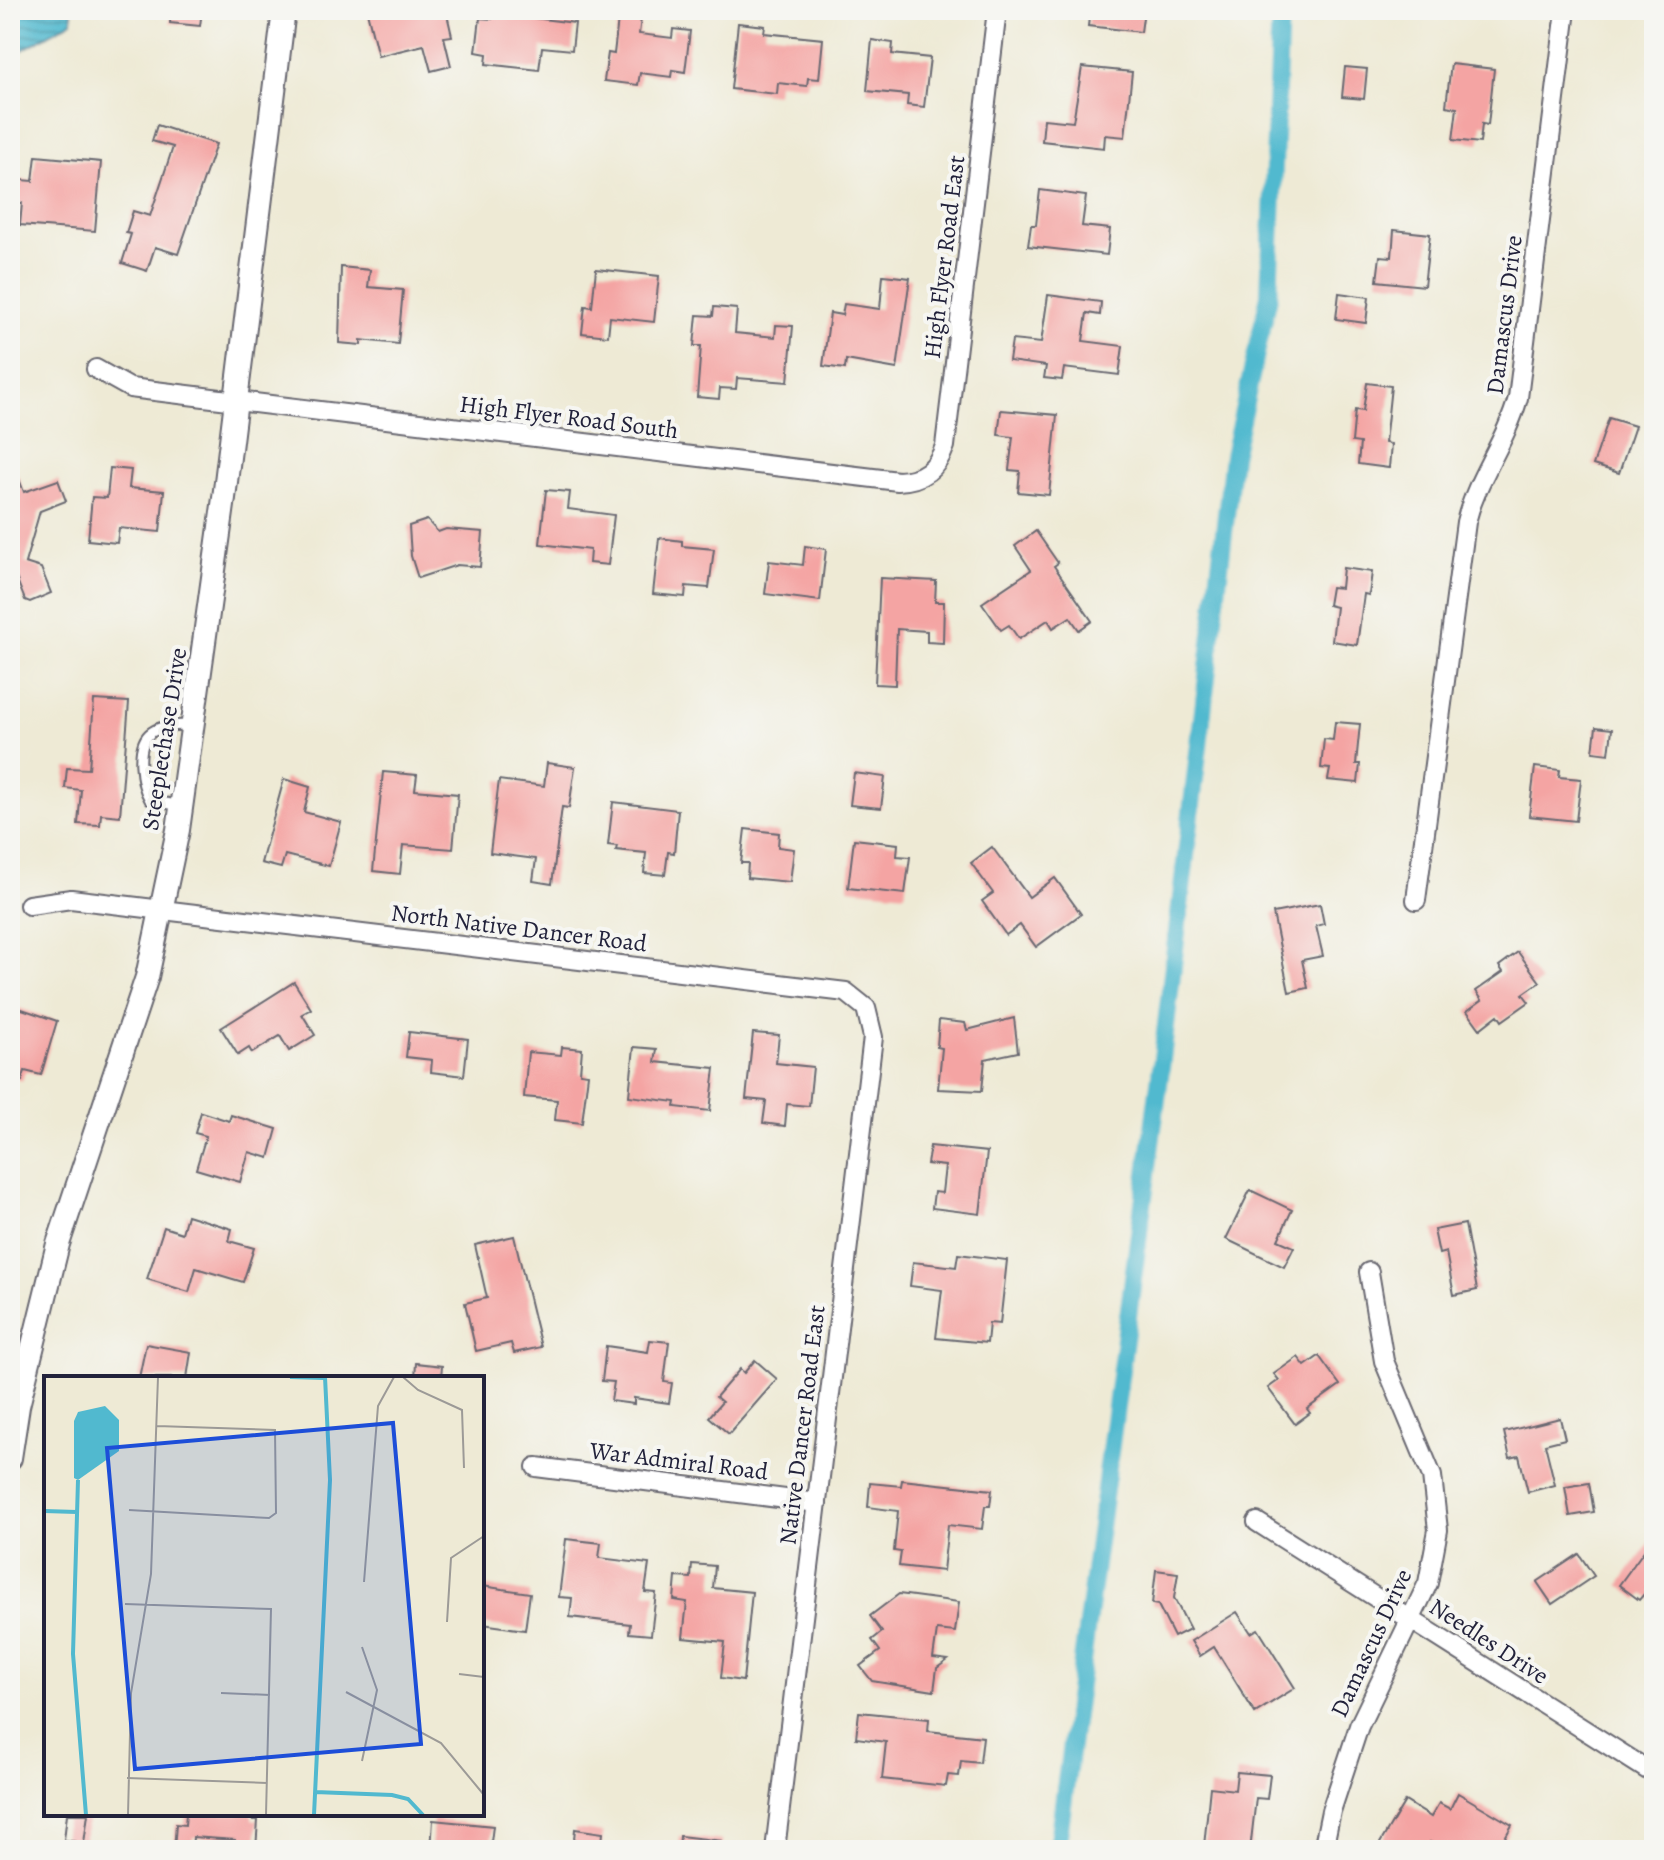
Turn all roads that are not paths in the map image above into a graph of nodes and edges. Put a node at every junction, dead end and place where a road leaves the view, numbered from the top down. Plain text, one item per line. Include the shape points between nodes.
1 (284, 10) edge
2 (997, 10) edge
3 (1566, 10) edge
4 (96, 369) dead end
5 (234, 402) junction
6 (898, 481) joint
7 (194, 725) junction
8 (181, 806) junction
9 (1416, 900) dead end
10 (29, 905) dead end
11 (161, 909) junction
12 (866, 1008) joint
13 (1369, 1272) dead end
14 (10, 1458) edge
15 (536, 1467) dead end
16 (817, 1503) junction
17 (1257, 1522) dead end
18 (1411, 1620) junction
19 (1654, 1774) edge
20 (775, 1850) edge
21 (1323, 1850) edge

1 - 5 street, Steeplechase Drive
2 - 6 street, High Flyer Road East via 945,446 934,469 911,481
3 - 9 street, Damascus Drive via 1518,398 1512,423 1475,491 1466,522
4 - 5 street, High Flyer Road South via 130,388
5 - 6 street, High Flyer Road South
5 - 7 street, Steeplechase Drive
7 - 8 street, Steeplechase Drive
7 - 8 lane via 166,726 145,738 144,790 150,800
8 - 11 street, Steeplechase Drive
10 - 11 street, North Native Dancer Road via 71,899
11 - 12 street, North Native Dancer Road via 846,992
11 - 14 street, Steeplechase Drive via 125,1053 58,1244
12 - 16 street, Native Dancer Road East via 873,1037
13 - 18 street, Damascus Drive via 1384,1361 1423,1450 1437,1503 1435,1557
15 - 16 street, War Admiral Road
16 - 20 street, Native Dancer Road East
17 - 18 street, Needles Drive
18 - 19 street, Needles Drive
18 - 21 street, Damascus Drive via 1359,1726

